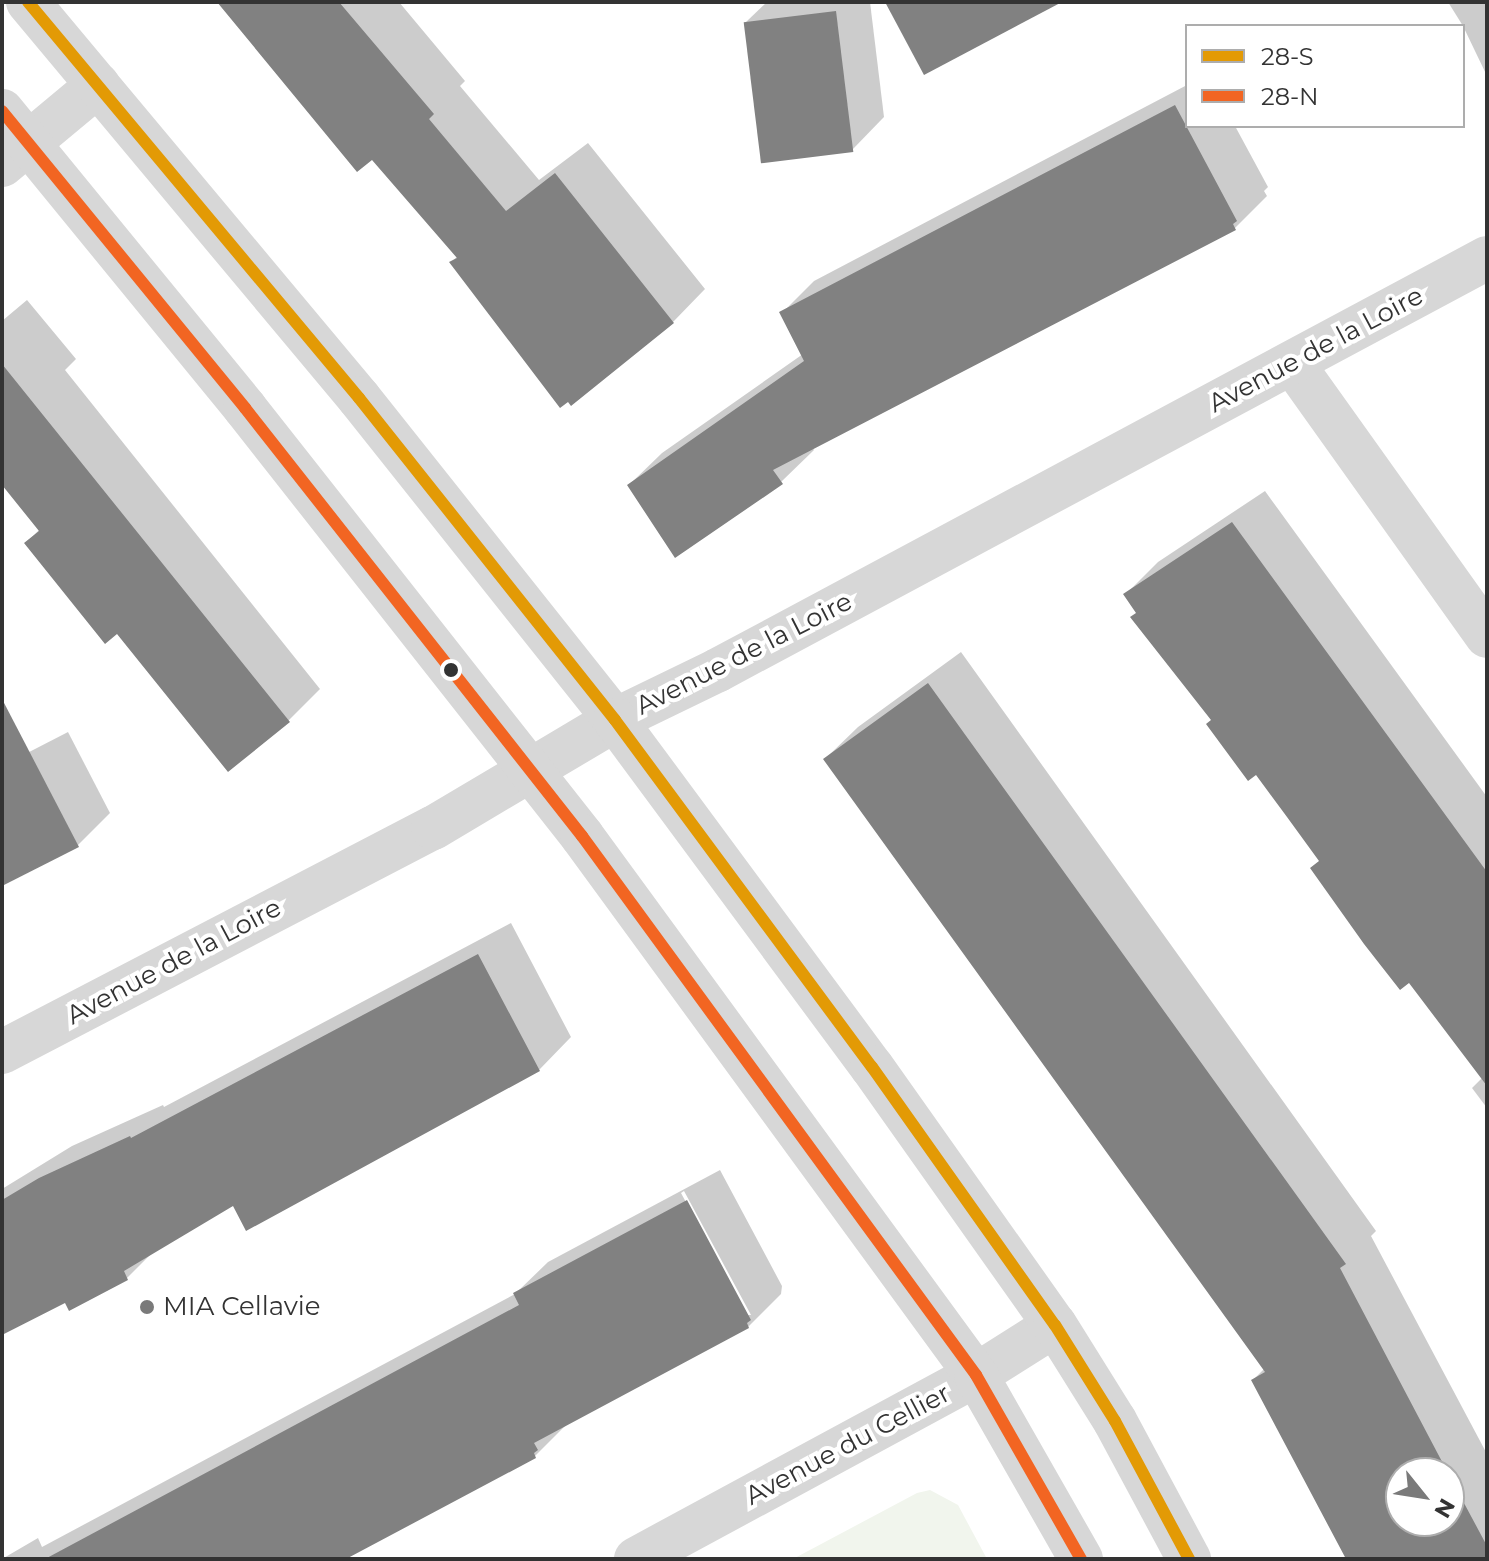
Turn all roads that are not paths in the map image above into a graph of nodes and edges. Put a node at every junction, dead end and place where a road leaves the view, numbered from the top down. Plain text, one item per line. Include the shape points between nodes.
1 (28, 2) edge
2 (98, 85) junction
3 (2, 111) edge
4 (16, 154) edge
5 (1487, 258) edge
6 (1293, 364) junction
7 (1487, 636) edge
8 (615, 720) junction
9 (532, 769) junction
10 (2, 1052) edge
11 (1055, 1325) junction
12 (976, 1375) junction
13 (636, 1559) edge
14 (1081, 1559) edge
15 (1189, 1559) edge

1 - 2 street
2 - 4 street
2 - 8 street via 359,398
3 - 4 street
4 - 9 street via 245,408 458,683
5 - 6 street, Avenue de la Loire
6 - 7 street
6 - 8 street, Avenue de la Loire
8 - 9 street, Avenue de la Loire
8 - 11 street
9 - 10 street, Avenue de la Loire via 433,828
9 - 12 street
11 - 12 street, Avenue du Cellier
11 - 15 street via 1115,1421
12 - 13 street, Avenue du Cellier
12 - 14 street

